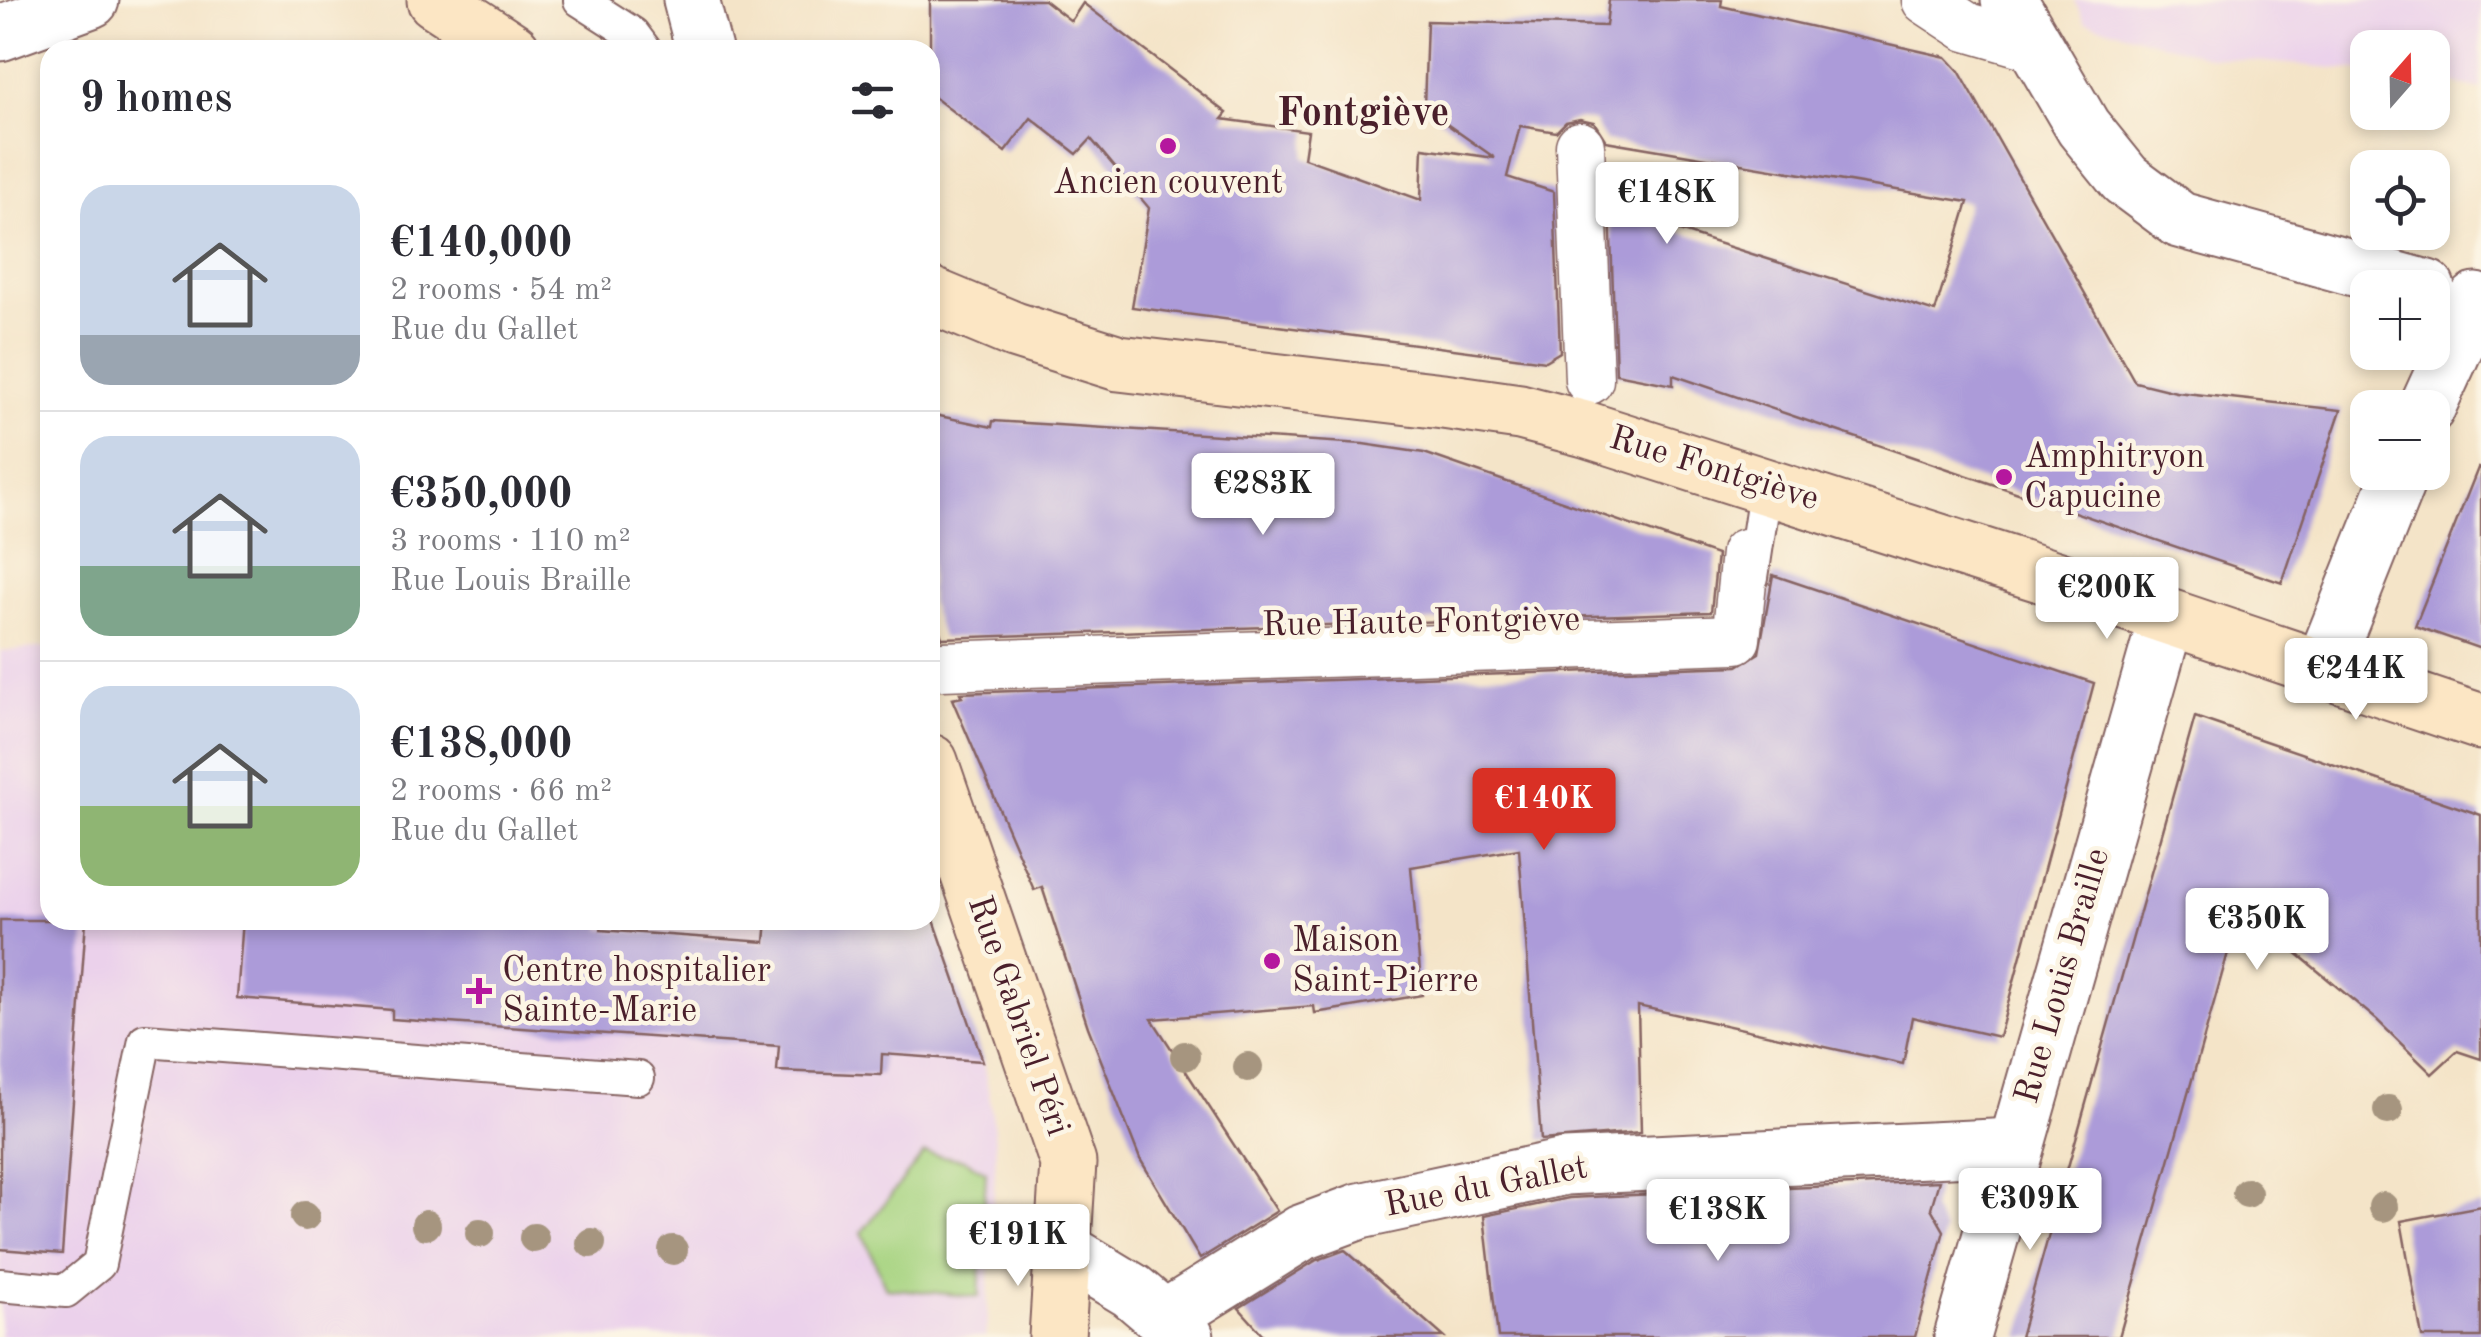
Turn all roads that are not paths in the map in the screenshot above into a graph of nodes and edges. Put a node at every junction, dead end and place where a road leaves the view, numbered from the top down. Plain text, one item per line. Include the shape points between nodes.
1 (91, 0) edge
2 (435, 0) edge
3 (580, 0) edge
4 (691, 0) edge
5 (1926, 0) edge
6 (2009, 0) edge
7 (0, 33) edge
8 (497, 40) edge
9 (638, 40) edge
10 (701, 40) edge
11 (2036, 47) junction
12 (1580, 146) dead end
13 (2454, 295) edge
14 (940, 299) edge
15 (1588, 380) dead end
16 (2432, 390) edge
17 (1766, 484) junction
18 (2394, 490) edge
19 (1745, 553) dead end
20 (2167, 616) junction
21 (2323, 667) junction
22 (940, 671) edge
23 (940, 671) edge
24 (2481, 722) edge
25 (940, 791) edge
26 (638, 1078) dead end
27 (2000, 1139) junction
28 (1064, 1250) junction
29 (0, 1286) edge
30 (1181, 1311) edge
31 (1057, 1337) edge
32 (1962, 1337) edge

1 - 7 street
2 - 8 main road
3 - 9 lane
4 - 10 street
5 - 11 street via 1967,27
6 - 11 street
11 - 13 street via 2082,126 2125,179 2180,220
12 - 15 street
13 - 16 street
14 - 17 main road, Rue Fontgiève via 1119,363 1520,412
17 - 20 main road, Rue Fontgiève
17 - 22 lane, Rue Haute Fontgiève via 1740,656
18 - 21 street
19 - 23 street via 1736,640
20 - 21 main road, Rue Fontgiève
20 - 27 street, Rue Louis Braille
21 - 24 main road, Rue Fontgiève
25 - 28 main road, Rue Gabriel Péri via 1068,1163
26 - 29 lane via 145,1040 98,1264 66,1291
27 - 30 street, Rue du Gallet via 1564,1167 1301,1233
27 - 32 street, Rue Louis Braille
28 - 30 street
28 - 31 main road, Rue Gabriel Péri

